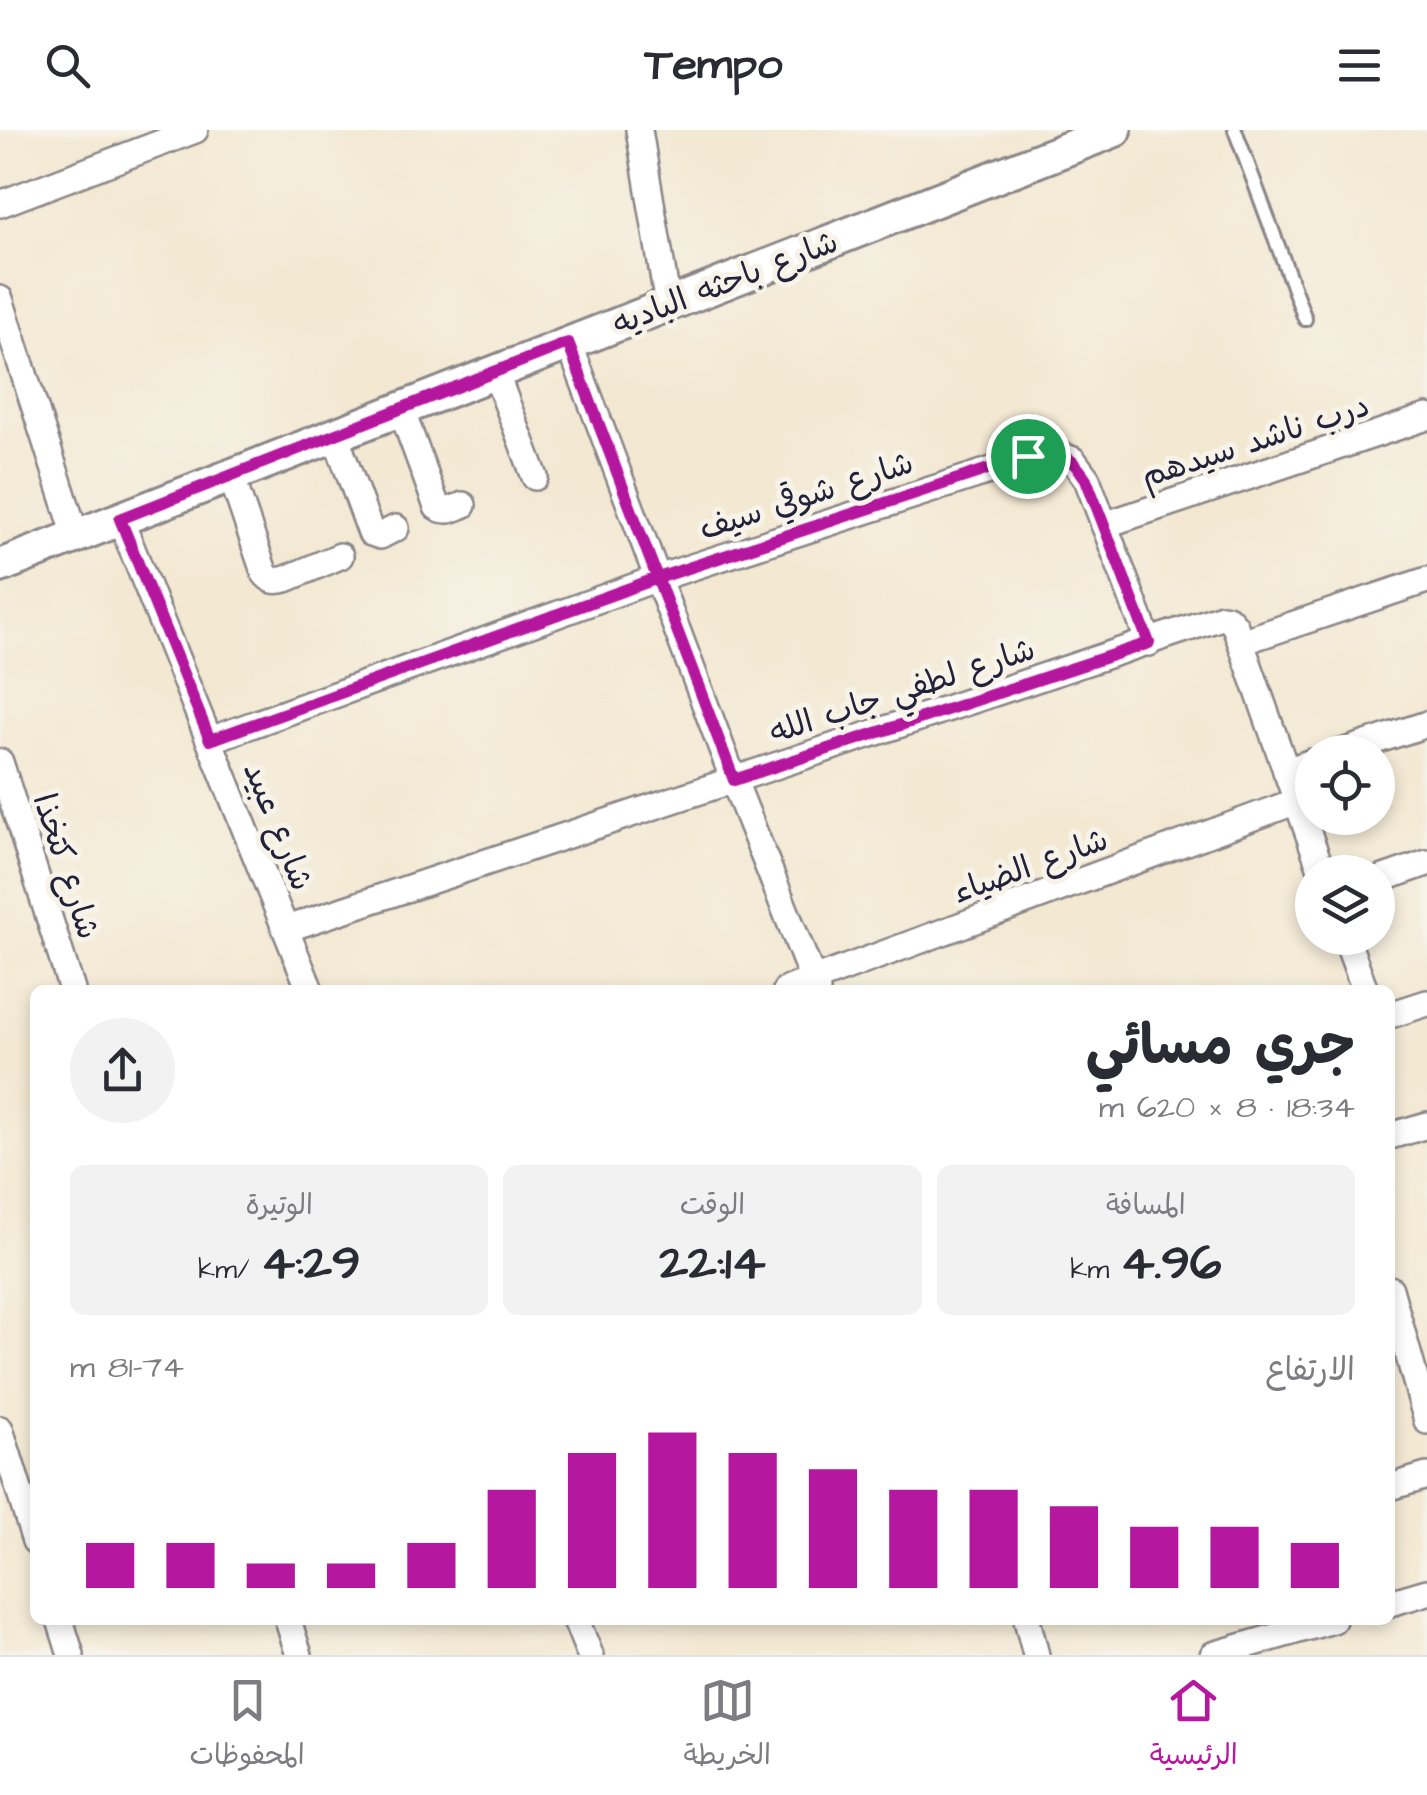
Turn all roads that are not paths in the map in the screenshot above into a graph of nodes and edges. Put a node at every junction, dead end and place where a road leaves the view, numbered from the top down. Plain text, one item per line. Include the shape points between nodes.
1 (195, 130) edge
2 (638, 130) edge
3 (1115, 130) edge
4 (1234, 130) edge
5 (0, 204) edge
6 (0, 299) edge
7 (668, 305) junction
8 (1305, 319) dead end
9 (568, 343) junction
10 (495, 372) junction
11 (400, 409) junction
12 (1427, 417) edge
13 (335, 435) junction
14 (231, 476) junction
15 (534, 477) dead end
16 (464, 504) dead end
17 (120, 519) junction
18 (1104, 525) junction
19 (396, 528) dead end
20 (76, 536) junction
21 (340, 556) dead end
22 (0, 566) edge
23 (658, 578) junction
24 (1427, 580) edge
25 (1241, 642) junction
26 (1149, 643) junction
27 (1427, 724) edge
28 (1394, 735) edge
29 (210, 740) junction
30 (0, 762) edge
31 (1295, 768) edge
32 (1286, 771) junction
33 (734, 780) junction
34 (1295, 796) edge
35 (1295, 802) edge
36 (1427, 863) edge
37 (1395, 874) edge
38 (286, 929) junction
39 (1352, 955) edge
40 (70, 985) edge
41 (308, 985) edge
42 (815, 985) edge
43 (1363, 985) edge
44 (1427, 1003) edge
45 (1395, 1013) edge
46 (1427, 1125) edge
47 (1395, 1135) edge
48 (1395, 1303) edge
49 (1416, 1338) edge
50 (1427, 1421) edge
51 (0, 1429) edge
52 (1427, 1476) edge
53 (1395, 1486) edge
54 (19, 1504) edge
55 (30, 1529) edge
56 (1427, 1592) edge
57 (1395, 1602) edge
58 (61, 1625) edge
59 (290, 1625) edge
60 (578, 1625) edge
61 (1028, 1625) edge
62 (1316, 1625) edge
63 (70, 1655) edge
64 (299, 1655) edge
65 (590, 1655) edge
66 (1036, 1655) edge
67 (1213, 1655) edge

1 - 5 street
2 - 7 street
3 - 7 street, شارع باحثه الباديه
4 - 8 lane
6 - 20 street
7 - 9 street, شارع باحثه الباديه
9 - 10 street, شارع باحثه الباديه
9 - 23 street
10 - 11 street, شارع باحثه الباديه
10 - 15 street
11 - 13 street, شارع باحثه الباديه
11 - 16 street via 437,507 450,511
12 - 18 street, درب ناشد سيدهم
13 - 14 street, شارع باحثه الباديه
13 - 19 street via 371,533
14 - 17 street, شارع باحثه الباديه
14 - 21 street via 269,579 286,579
17 - 20 street, شارع باحثه الباديه
17 - 29 street, شارع عبيد
18 - 23 street, شارع شوقي سيف via 1074,460 1051,451
18 - 26 street, شارع شوقي سيف
20 - 22 street, شارع باحثه الباديه
23 - 29 street, شارع شوقي سيف
23 - 33 street
24 - 25 street
25 - 26 street, شارع لطفي جاب الله via 1232,621 1222,618
25 - 32 street
26 - 33 street, شارع لطفي جاب الله
27 - 28 street
29 - 38 street, شارع عبيد
30 - 40 street, شارع كتخذا
31 - 32 street
32 - 34 street
33 - 38 street, شارع لطفي جاب الله
33 - 42 street
35 - 42 street, شارع الضياء
36 - 37 street
38 - 41 street, شارع عبيد
39 - 43 street
44 - 45 street
46 - 47 street
48 - 49 street
49 - 50 street
51 - 54 street
52 - 53 street
54 - 55 street
56 - 57 street
58 - 63 street
59 - 64 street
60 - 65 street
61 - 66 street
62 - 67 street

